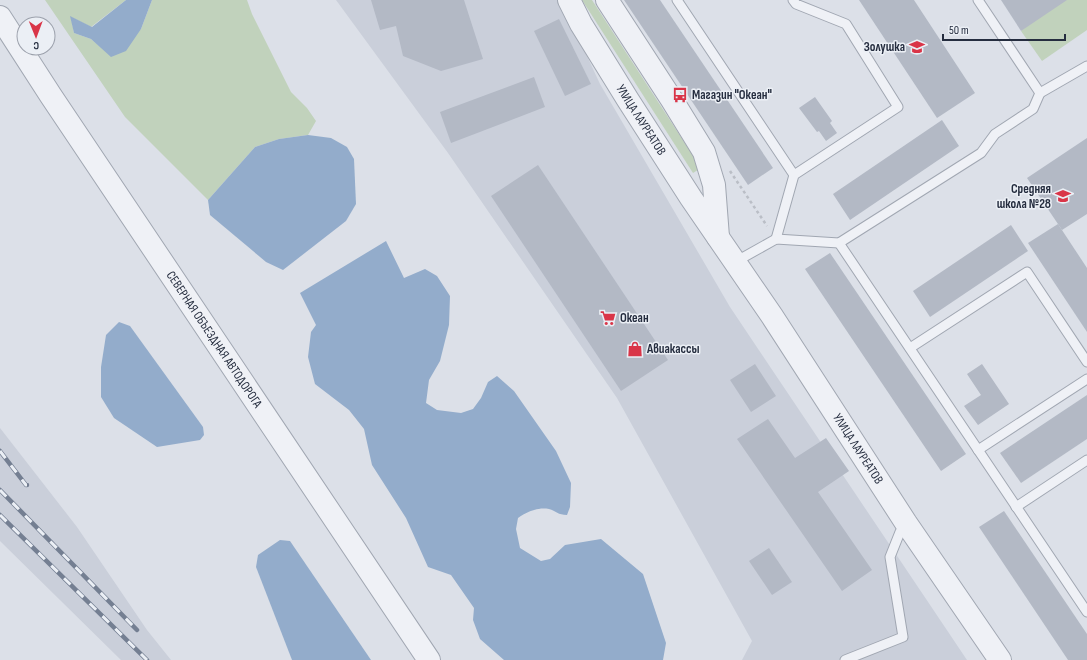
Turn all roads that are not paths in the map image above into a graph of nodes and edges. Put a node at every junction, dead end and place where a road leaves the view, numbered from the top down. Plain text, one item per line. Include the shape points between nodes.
1 (569, 0) edge
2 (607, 0) edge
3 (677, 0) edge
4 (793, 0) edge
5 (978, 0) edge
6 (0, 17) edge
7 (1087, 66) edge
8 (1040, 93) junction
9 (794, 175) junction
10 (718, 237) junction
11 (776, 239) junction
12 (839, 243) junction
13 (735, 262) junction
14 (910, 348) junction
15 (1087, 362) edge
16 (1087, 379) edge
17 (978, 450) junction
18 (1087, 460) edge
19 (1016, 507) junction
20 (906, 523) junction
21 (1085, 606) edge
22 (429, 660) edge
23 (845, 660) edge
24 (1000, 660) edge

1 - 10 street, УЛИЦА ЛАУРЕАТОВ via 628,100
2 - 10 street, УЛИЦА ЛАУРЕАТОВ via 704,152 714,185
3 - 9 lane
4 - 9 lane via 796,4 846,24 898,107
5 - 8 lane
6 - 22 street, СЕВЕРНАЯ ОБЪЕЗДНАЯ АВТОДОРОГА
7 - 8 lane
8 - 12 lane via 1033,109 995,134 981,153
9 - 11 lane
10 - 13 street, УЛИЦА ЛАУРЕАТОВ
11 - 12 lane
11 - 13 lane
12 - 14 lane
13 - 20 street, УЛИЦА ЛАУРЕАТОВ
14 - 15 lane via 1027,272
14 - 17 lane
16 - 17 lane
17 - 19 lane
18 - 19 lane
19 - 21 lane
20 - 23 lane via 890,557 903,637
20 - 24 street, УЛИЦА ЛАУРЕАТОВ

